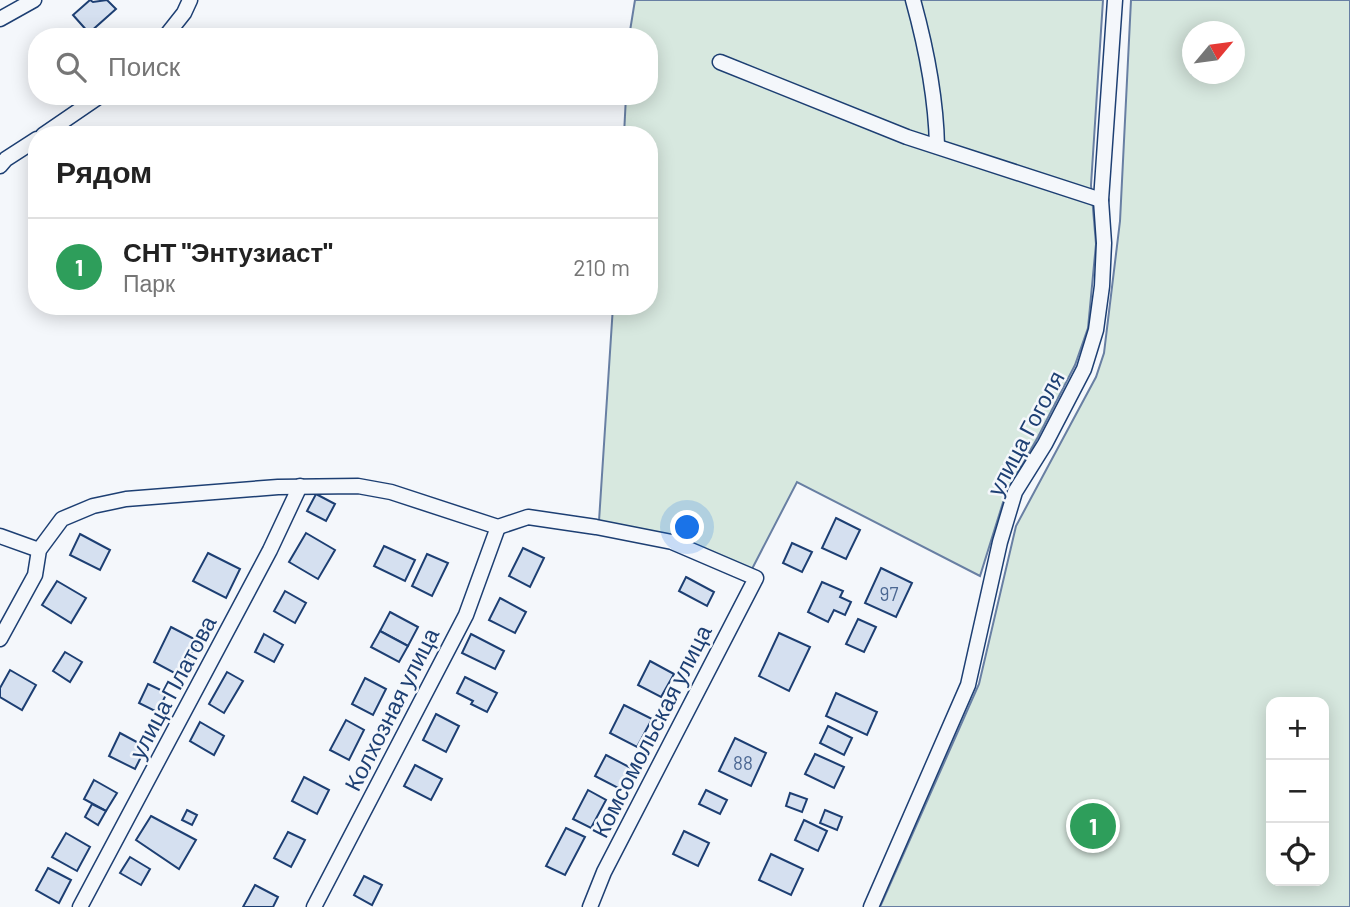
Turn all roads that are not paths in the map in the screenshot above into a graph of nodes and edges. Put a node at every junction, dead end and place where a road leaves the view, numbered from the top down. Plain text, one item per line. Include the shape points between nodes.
1 (34, 0) edge
2 (190, 0) edge
3 (913, 0) edge
4 (1115, 0) edge
5 (0, 19) edge
6 (171, 28) edge
7 (720, 62) dead end
8 (87, 105) edge
9 (56, 126) edge
10 (28, 145) edge
11 (937, 146) junction
12 (0, 166) edge
13 (1101, 200) junction
14 (300, 486) junction
15 (498, 527) junction
16 (0, 536) edge
17 (39, 550) junction
18 (0, 639) edge
19 (80, 907) edge
20 (314, 907) edge
21 (590, 907) edge
22 (871, 907) edge

1 - 5 street
2 - 6 street
3 - 11 street via 923,37
4 - 13 street, улица Гоголя
7 - 11 street
8 - 9 street
10 - 12 street
11 - 13 street
13 - 22 street, улица Гоголя via 1102,286 1084,369 1015,492 968,685
14 - 15 street via 358,486 391,492
14 - 17 street via 126,499 93,506 62,519
14 - 19 street, улица Платова
15 - 20 street, Колхозная улица via 466,615
15 - 21 street, Комсомольская улица via 528,517 672,542 756,578
16 - 17 street
17 - 18 street via 35,575

